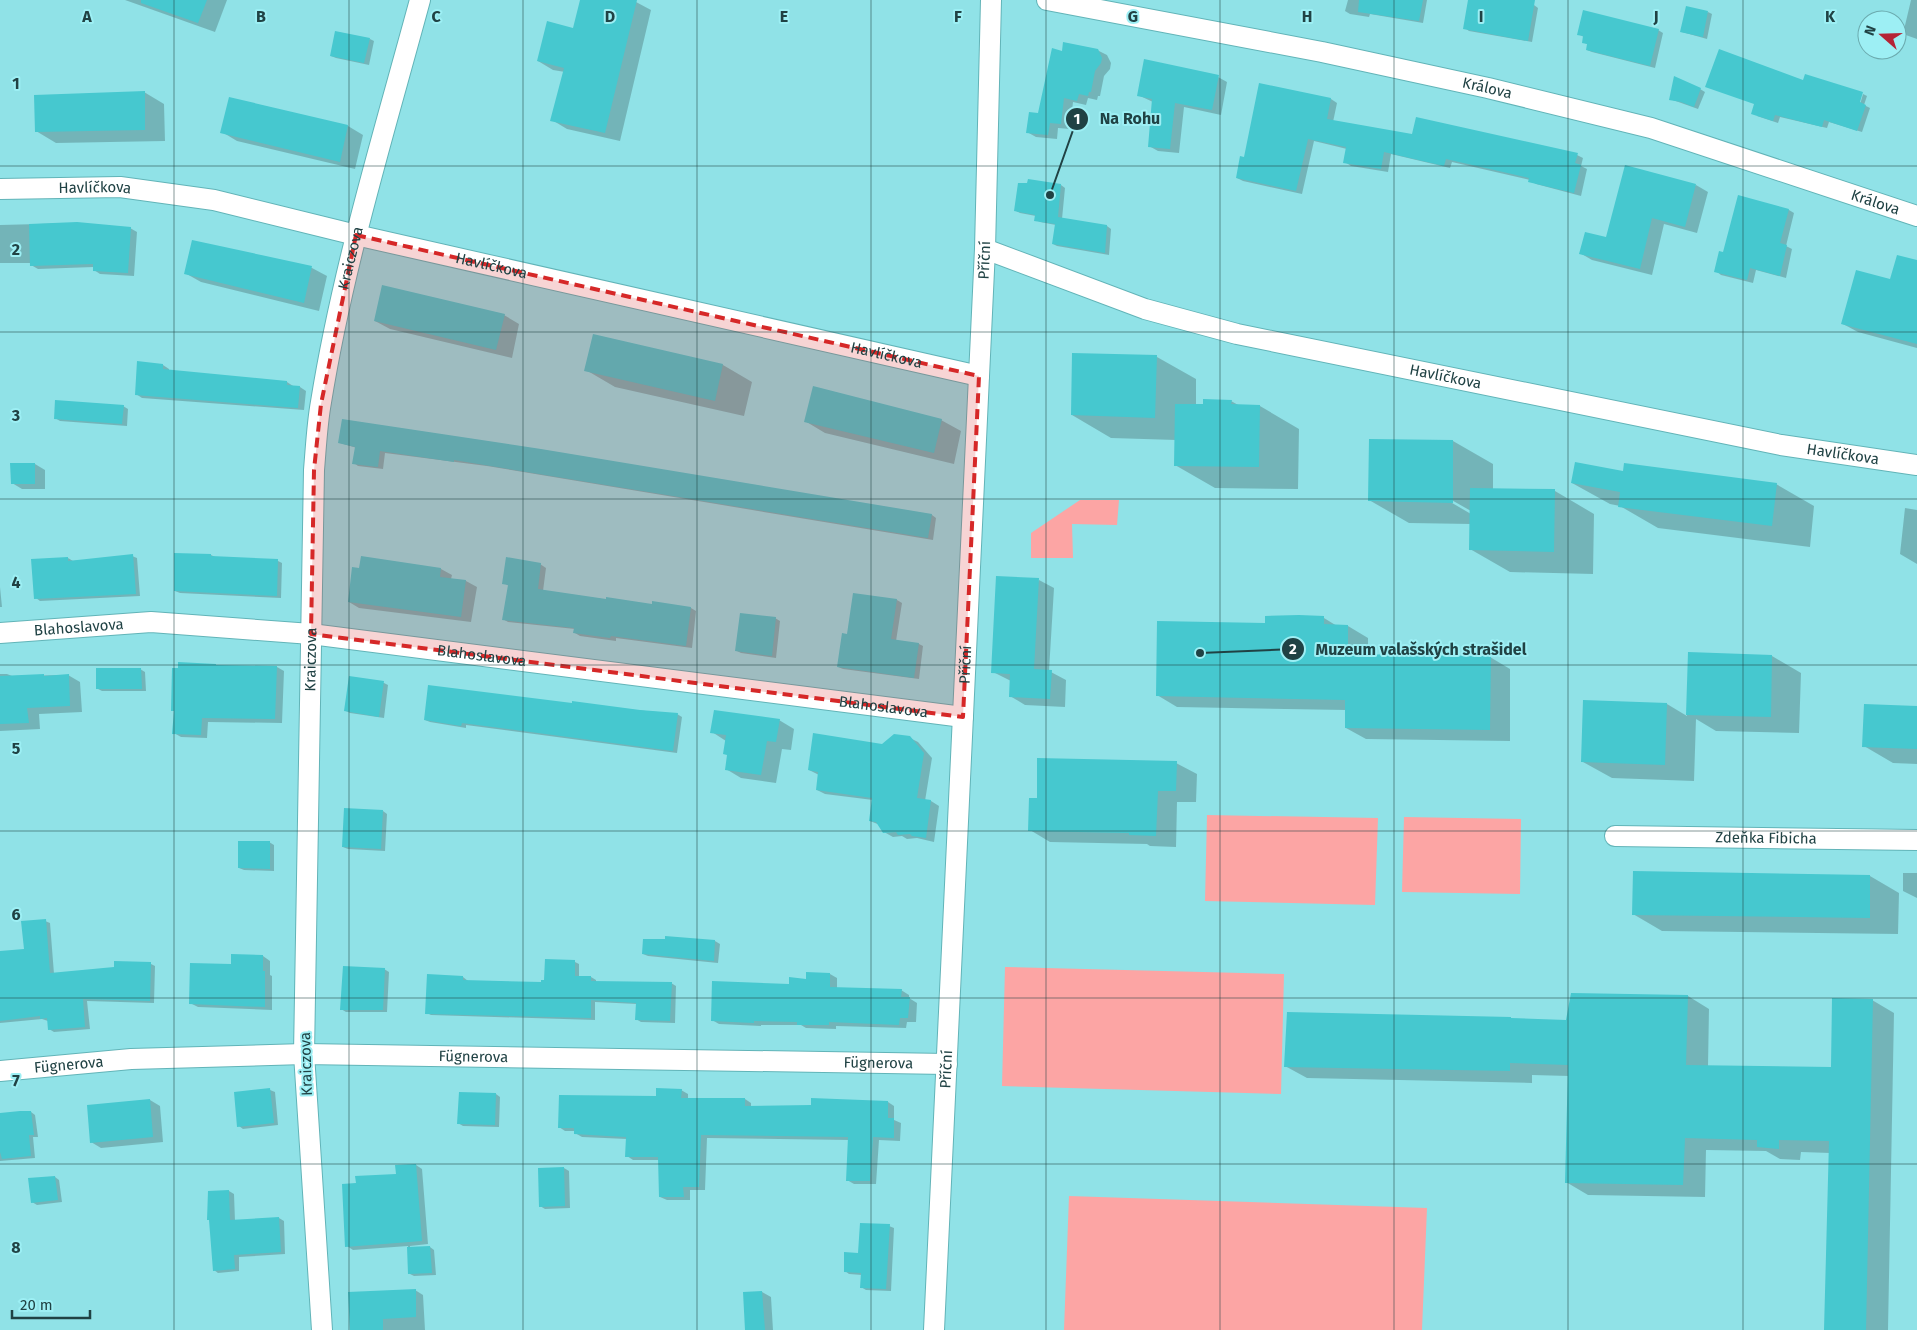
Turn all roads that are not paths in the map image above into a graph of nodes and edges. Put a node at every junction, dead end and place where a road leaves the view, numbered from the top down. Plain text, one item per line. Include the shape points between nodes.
1 (420, 0) edge
2 (991, 0) edge
3 (1048, 0) edge
4 (0, 189) edge
5 (1917, 216) edge
6 (356, 235) junction
7 (985, 249) junction
8 (979, 376) junction
9 (1917, 465) edge
10 (0, 634) edge
11 (311, 634) junction
12 (962, 717) junction
13 (1615, 836) dead end
14 (1917, 840) edge
15 (304, 1054) junction
16 (947, 1064) junction
17 (0, 1071) edge
18 (322, 1330) edge
19 (934, 1330) edge

1 - 6 street, Kraiczova
2 - 7 street, Příční
3 - 5 street, Králova via 1322,52 1651,128
4 - 6 street, Havlíčkova via 120,187 214,200
6 - 8 street, Havlíčkova
6 - 11 street, Kraiczova via 321,404 314,470
7 - 8 street, Příční
7 - 9 street, Havlíčkova via 1144,308 1230,332 1781,445
8 - 12 street, Příční
10 - 11 street, Blahoslavova via 151,622
11 - 12 street, Blahoslavova
11 - 15 street, Kraiczova
12 - 16 street, Příční
13 - 14 street, Zdeňka Fibicha
15 - 16 street, Fügnerova
15 - 17 street, Fügnerova via 131,1059
15 - 18 street, Kraiczova
16 - 19 street, Příční

